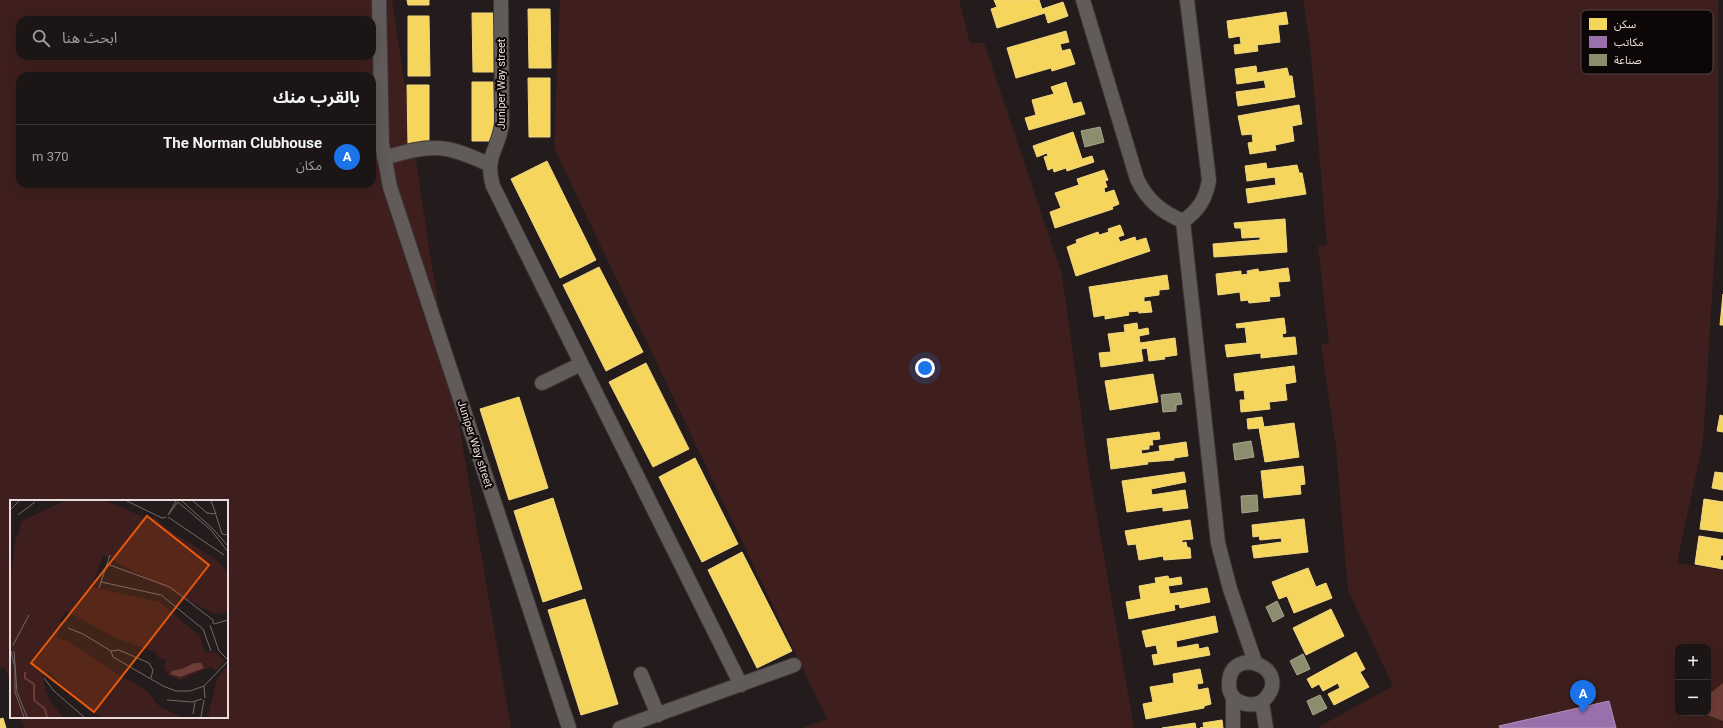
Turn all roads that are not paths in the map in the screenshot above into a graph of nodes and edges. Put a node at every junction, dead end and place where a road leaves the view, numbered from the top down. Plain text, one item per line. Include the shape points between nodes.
1 (379, 0) edge
2 (501, 0) edge
3 (1083, 0) edge
4 (1187, 0) edge
5 (384, 158) junction
6 (490, 165) junction
7 (1183, 221) junction
8 (581, 364) junction
9 (542, 383) dead end
10 (1255, 662) junction
11 (794, 665) dead end
12 (641, 674) dead end
13 (741, 684) junction
14 (1233, 697) junction
15 (1262, 702) junction
16 (658, 714) junction
17 (569, 728) edge
18 (620, 728) edge
19 (1233, 728) edge
20 (1266, 728) edge

1 - 5 street, Juniper Way street
2 - 6 street, Juniper Way street via 502,123
3 - 7 street via 1137,179 1142,190 1160,209
4 - 7 street via 1209,180 1208,190 1198,208
5 - 6 street via 411,150 434,147 458,151
5 - 17 street, Juniper Way street via 395,201
6 - 8 street, Juniper Way street via 490,176 497,196
7 - 10 street via 1218,543 1230,589
8 - 9 street
8 - 13 street, Juniper Way street
10 - 14 street via 1241,663 1231,673 1228,687
10 - 15 street via 1267,670 1272,683 1267,697
11 - 13 street
12 - 16 street
13 - 16 street
14 - 15 street via 1248,705
14 - 19 street
15 - 20 street
16 - 18 street

